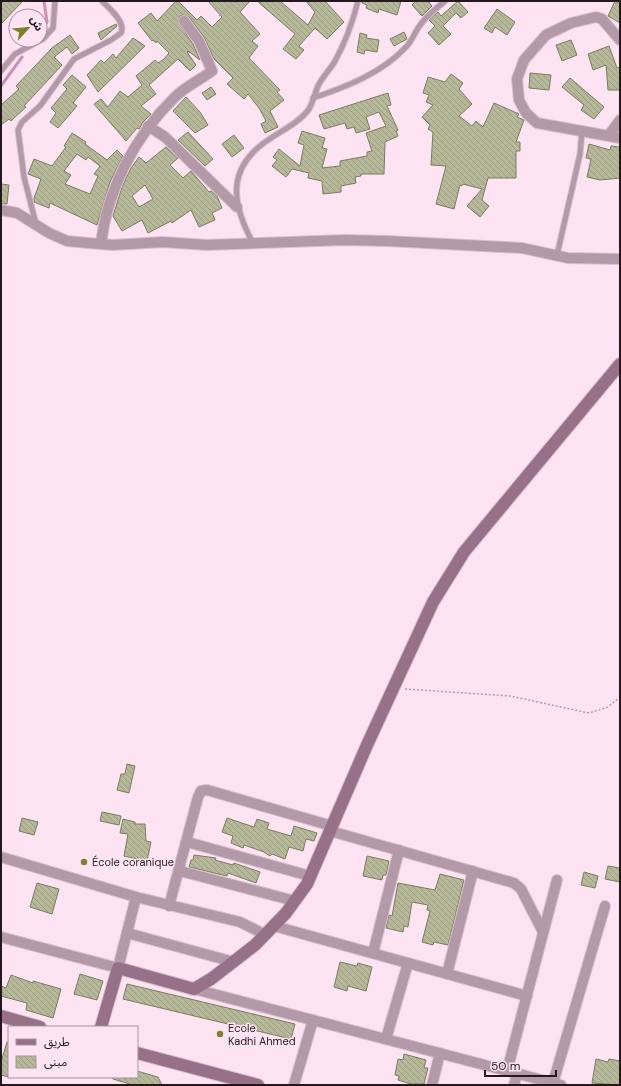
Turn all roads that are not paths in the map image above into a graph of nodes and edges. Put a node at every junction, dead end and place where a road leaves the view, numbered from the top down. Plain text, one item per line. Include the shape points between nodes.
1 (55, 1) edge
2 (102, 1) edge
3 (352, 1) edge
4 (445, 1) edge
5 (357, 3) edge
6 (184, 21) dead end
7 (620, 40) edge
8 (1, 71) edge
9 (313, 98) junction
10 (620, 120) edge
11 (148, 126) junction
12 (582, 130) junction
13 (608, 136) junction
14 (620, 138) edge
15 (237, 207) junction
16 (1, 210) edge
17 (36, 224) junction
18 (253, 242) junction
19 (101, 244) junction
20 (557, 255) junction
21 (620, 259) edge
22 (620, 364) edge
23 (331, 828) junction
24 (187, 842) junction
25 (399, 850) junction
26 (1, 857) edge
27 (473, 870) junction
28 (180, 871) junction
29 (310, 876) junction
30 (557, 880) dead end
31 (136, 897) junction
32 (295, 901) junction
33 (169, 906) junction
34 (605, 906) dead end
35 (274, 926) junction
36 (543, 932) junction
37 (127, 933) junction
38 (266, 935) junction
39 (1, 937) edge
40 (373, 953) junction
41 (234, 962) junction
42 (408, 963) junction
43 (118, 968) junction
44 (447, 974) junction
45 (194, 989) junction
46 (527, 996) junction
47 (1, 1016) edge
48 (313, 1020) junction
49 (36, 1026) edge
50 (101, 1026) edge
51 (386, 1039) junction
52 (138, 1053) edge
53 (440, 1053) junction
54 (512, 1072) junction
55 (557, 1084) edge
56 (258, 1085) edge
57 (294, 1085) edge
58 (432, 1085) edge
59 (514, 1085) edge

1 - 8 lane via 53,28 43,39 15,54
2 - 17 lane via 121,25 121,32 112,40 74,59 40,106 22,122 18,130 24,177
3 - 5 lane
4 - 9 lane via 420,24 413,40 405,49 381,67 346,87
5 - 9 lane via 335,61 318,85
6 - 11 street via 199,41 212,72 175,96
7 - 12 street via 596,17 546,34 524,60 517,79 519,100 526,113 536,123
9 - 15 lane via 309,109 296,121 261,144 246,159 238,178 235,198
10 - 13 street
11 - 15 street via 165,137
11 - 19 street via 133,150 108,207
12 - 13 street
12 - 20 lane via 580,154
13 - 14 street
15 - 18 lane
16 - 17 street via 17,213
17 - 19 street via 67,241
18 - 19 street via 207,245 163,242
18 - 20 street via 386,241 522,248
20 - 21 street via 568,258
22 - 23 main road via 464,552 433,602
23 - 24 street via 207,790 201,791 198,797
23 - 25 street
23 - 29 main road
24 - 28 street
24 - 29 street
25 - 27 street
25 - 40 street
26 - 31 street
27 - 36 street via 514,882 521,889
27 - 44 street
28 - 32 street
28 - 33 street
29 - 32 main road
30 - 36 street
31 - 33 street
31 - 37 street
32 - 35 main road
33 - 38 street via 240,922
34 - 55 street
35 - 38 main road
35 - 40 street
36 - 46 street
37 - 41 street
37 - 43 street
38 - 41 main road
39 - 43 street
40 - 42 street
41 - 45 main road
42 - 44 street
42 - 51 street
43 - 45 main road
43 - 50 main road
44 - 46 street
45 - 48 street
46 - 54 street
47 - 49 main road
48 - 51 street
48 - 57 street
51 - 53 street
52 - 56 main road
53 - 54 street
53 - 58 street
54 - 55 street
54 - 59 street

